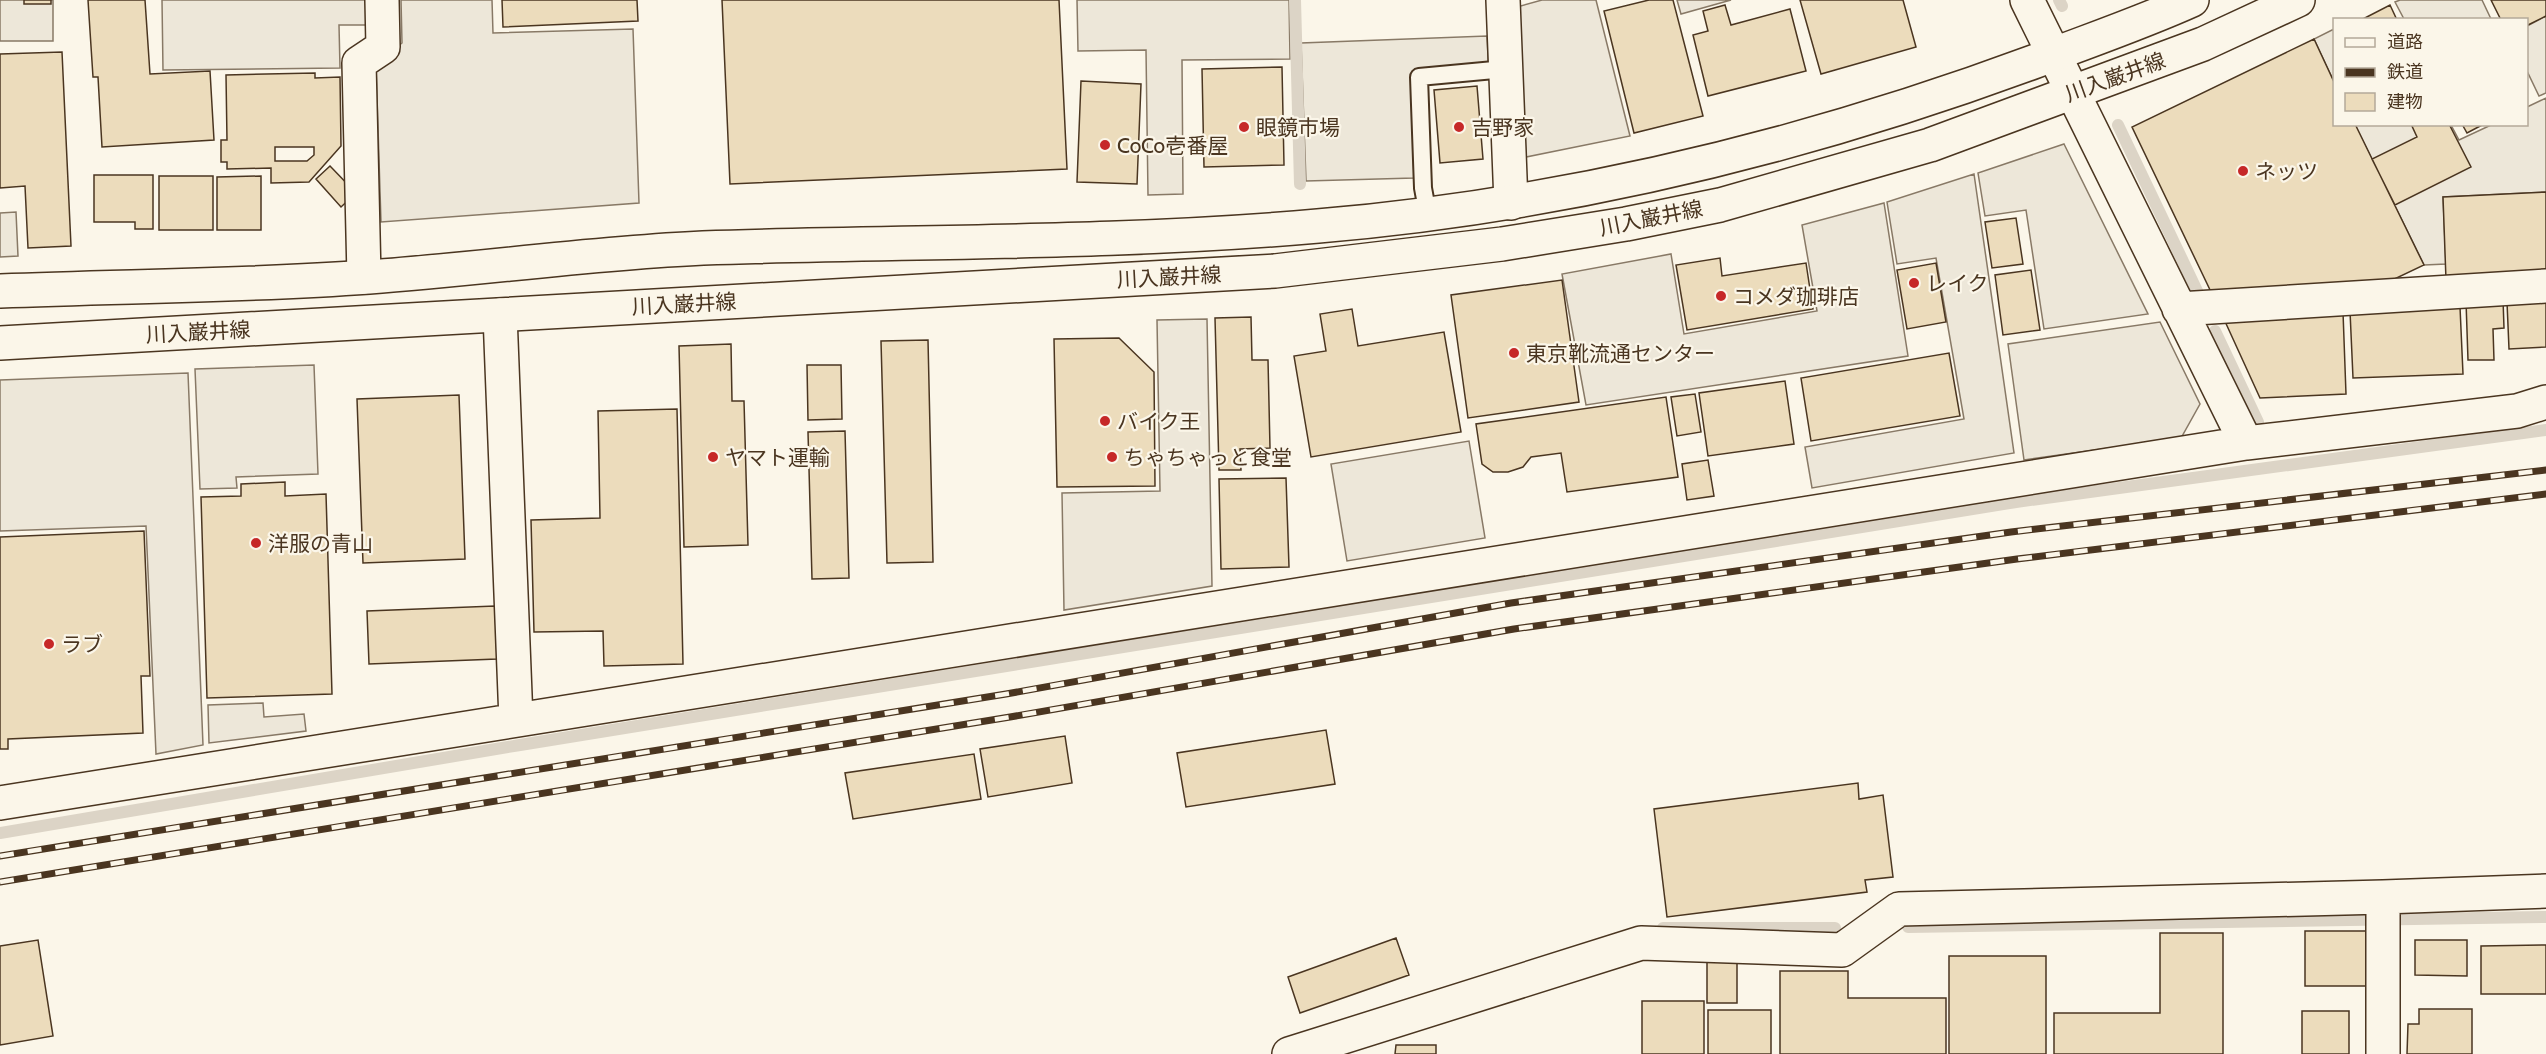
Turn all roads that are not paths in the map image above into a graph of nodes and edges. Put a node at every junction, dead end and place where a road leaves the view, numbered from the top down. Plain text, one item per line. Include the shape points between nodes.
1 (382, 0) edge
2 (1503, 0) edge
3 (2027, 0) edge
4 (2298, 0) edge
5 (2185, 1) edge
6 (2054, 54) junction
7 (1505, 69) junction
8 (2074, 93) junction
9 (1510, 203) junction
10 (1428, 215) junction
11 (364, 277) junction
12 (2546, 286) edge
13 (0, 291) edge
14 (2179, 309) junction
15 (500, 315) junction
16 (0, 344) edge
17 (2546, 402) edge
18 (2246, 443) junction
19 (516, 720) junction
20 (0, 803) edge
21 (2546, 891) edge
22 (2383, 911) junction
23 (1328, 1048) edge
24 (1288, 1054) edge
25 (2383, 1054) edge

1 - 11 street via 383,46 359,63
2 - 7 street
3 - 6 street
4 - 8 street, 川入巌井線 via 2203,44
5 - 6 street, 川入巌井線
6 - 8 street
6 - 9 street, 川入巌井線 via 1908,106 1702,165
7 - 9 street
7 - 10 lane via 1419,77 1423,188
8 - 14 street
8 - 15 street, 川入巌井線 via 1929,145 1720,205 1437,254 1275,271
9 - 10 street, 川入巌井線
10 - 11 street, 川入巌井線 via 1259,230 693,249
11 - 13 street, 川入巌井線
12 - 14 street
14 - 18 street
15 - 16 street, 川入巌井線
15 - 19 street
17 - 18 street via 2517,411
18 - 19 street
19 - 20 street
21 - 22 street
22 - 23 street via 1899,909 1842,950 1641,944
22 - 25 street
23 - 24 street

